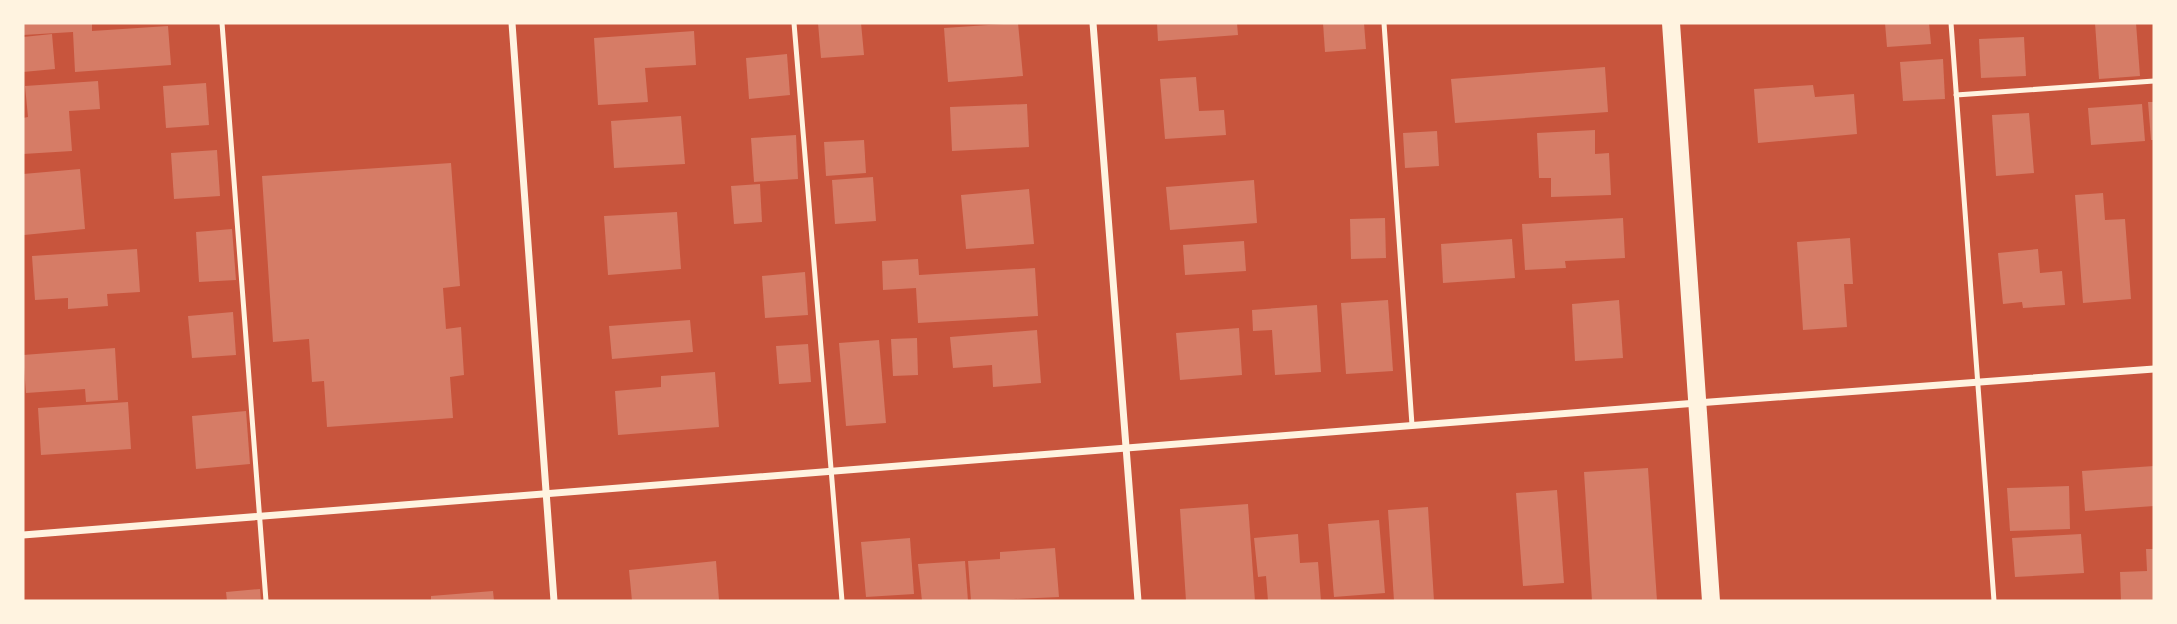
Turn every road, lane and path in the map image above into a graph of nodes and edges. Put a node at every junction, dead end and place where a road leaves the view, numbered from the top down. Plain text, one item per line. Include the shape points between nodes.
1 (222, 23) edge
2 (512, 23) edge
3 (793, 23) edge
4 (1093, 23) edge
5 (1384, 23) edge
6 (1671, 23) edge
7 (1951, 23) edge
8 (2154, 81) edge
9 (1956, 95) junction
10 (2154, 369) edge
11 (1977, 382) junction
12 (1698, 403) junction
13 (1412, 425) junction
14 (1128, 447) junction
15 (831, 471) junction
16 (546, 494) junction
17 (260, 516) junction
18 (23, 535) edge
19 (267, 601) edge
20 (554, 601) edge
21 (842, 601) edge
22 (1138, 601) edge
23 (1711, 601) edge
24 (1994, 601) edge

1 - 17 lane
2 - 16 street
3 - 15 lane
4 - 14 street
5 - 13 lane
6 - 12 main road
7 - 9 lane
8 - 9 lane
9 - 11 lane
10 - 11 street
11 - 12 street
11 - 24 lane
12 - 13 street
12 - 23 main road
13 - 14 street
14 - 15 street
14 - 22 street
15 - 16 street
15 - 21 lane
16 - 17 street
16 - 20 street
17 - 18 street
17 - 19 lane

